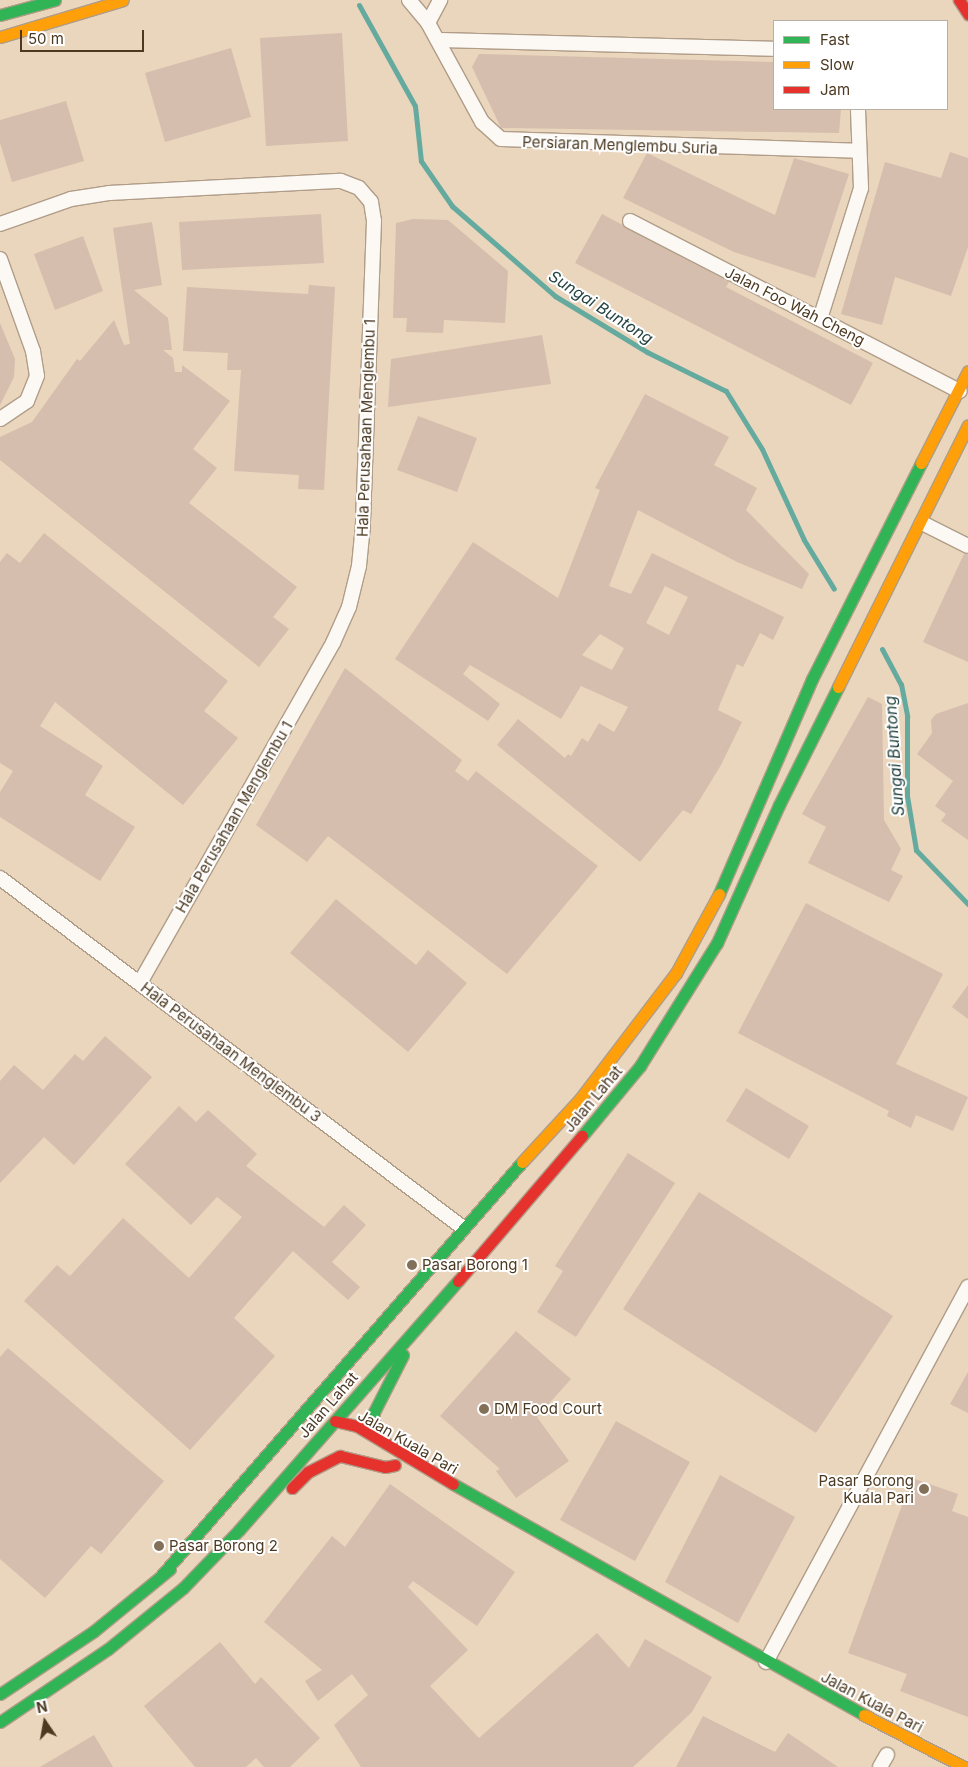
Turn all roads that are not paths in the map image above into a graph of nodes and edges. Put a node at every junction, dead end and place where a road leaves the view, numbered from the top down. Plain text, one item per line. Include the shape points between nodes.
1 (56, 0) edge
2 (123, 0) edge
3 (409, 0) edge
4 (440, 0) edge
5 (959, 0) edge
6 (968, 14) edge
7 (0, 15) edge
8 (428, 23) junction
9 (0, 37) edge
10 (438, 40) junction
11 (773, 49) edge
12 (858, 110) edge
13 (858, 152) junction
14 (630, 221) dead end
15 (0, 224) edge
16 (0, 260) edge
17 (820, 319) junction
18 (968, 371) edge
19 (960, 391) junction
20 (0, 419) edge
21 (968, 425) edge
22 (922, 523) junction
23 (968, 546) edge
24 (0, 878) edge
25 (140, 983) junction
26 (462, 1227) junction
27 (968, 1287) edge
28 (411, 1334) junction
29 (336, 1421) junction
30 (350, 1437) dead end
31 (387, 1444) junction
32 (372, 1451) dead end
33 (446, 1495) dead end
34 (160, 1577) junction
35 (183, 1588) junction
36 (766, 1662) junction
37 (0, 1694) edge
38 (0, 1722) edge
39 (964, 1767) edge

1 - 7 main road
2 - 9 main road
3 - 8 street, Persiaran Menglembu Suria
4 - 8 street
5 - 6 main road
8 - 10 street, Persiaran Menglembu Suria
10 - 11 street
10 - 13 street, Persiaran Menglembu Suria via 482,122 501,139
12 - 13 street
13 - 17 street via 861,188
14 - 17 street, Jalan Foo Wah Cheng
15 - 25 street, Hala Perusahaan Menglembu 1 via 71,199 109,193 341,181 360,188 371,202 374,221 363,525 359,566 349,607 333,643
16 - 20 street via 33,351 37,376 27,400
17 - 19 street, Jalan Foo Wah Cheng
18 - 19 main road
19 - 26 main road via 812,679 717,898 676,973 580,1099
21 - 22 main road, Jalan Lahat
22 - 23 street
22 - 28 main road, Jalan Lahat via 780,805 717,944 640,1066
24 - 25 street, Hala Perusahaan Menglembu 3
25 - 26 street, Hala Perusahaan Menglembu 3
26 - 29 main road via 460,1240 448,1260 338,1395
26 - 34 main road via 421,1279
27 - 36 street
28 - 29 main road, Jalan Lahat
28 - 31 main road via 374,1412 373,1424 378,1436
29 - 30 main road, Jalan Kuala Pari
29 - 31 main road, Jalan Kuala Pari via 358,1426
29 - 34 main road via 312,1426 206,1541
29 - 35 main road, Jalan Lahat
31 - 36 main road, Jalan Kuala Pari via 484,1502 744,1646
32 - 35 main road, Jalan Kuala Pari via 400,1469 340,1456 325,1461 308,1472 243,1540
33 - 36 main road, Jalan Kuala Pari via 745,1658
34 - 37 main road via 94,1631
35 - 38 main road, Jalan Lahat via 108,1648
36 - 39 main road, Jalan Kuala Pari

